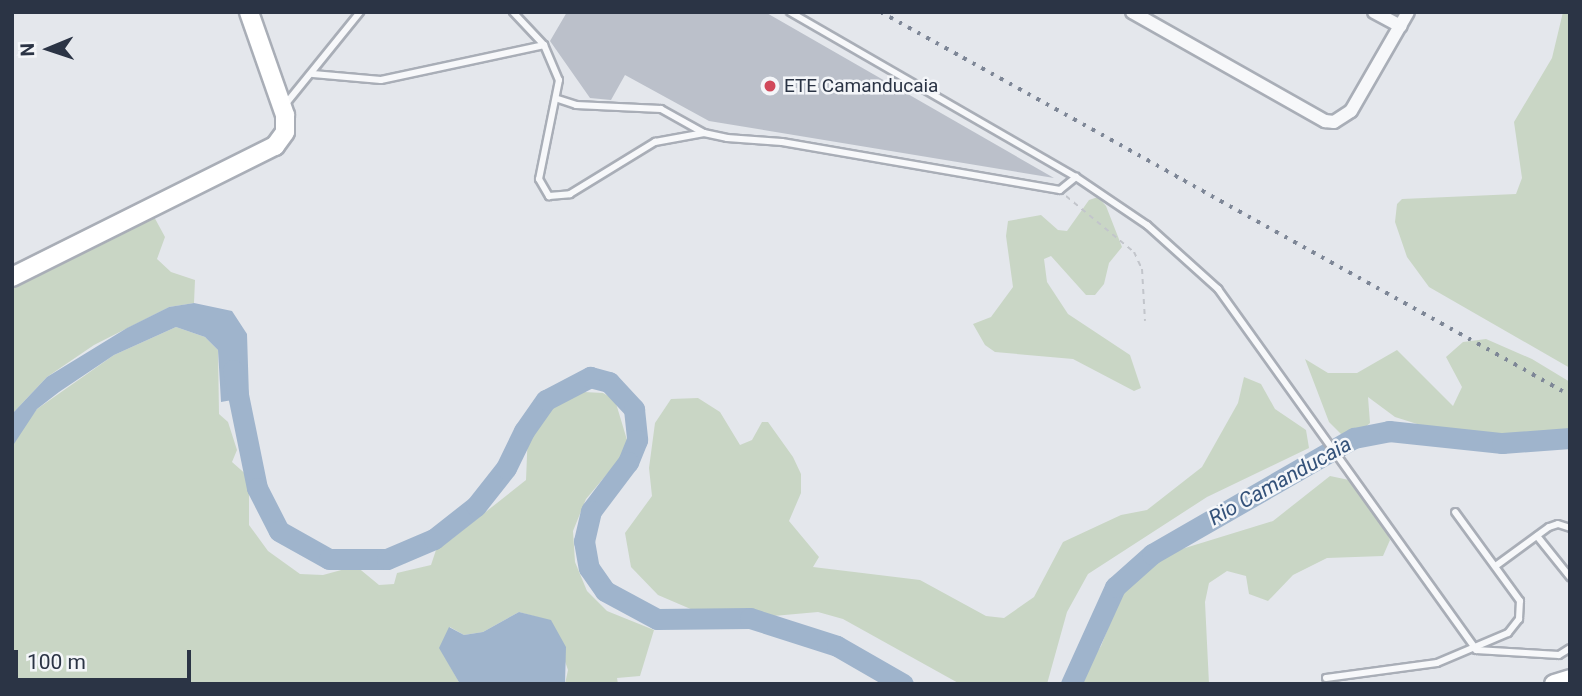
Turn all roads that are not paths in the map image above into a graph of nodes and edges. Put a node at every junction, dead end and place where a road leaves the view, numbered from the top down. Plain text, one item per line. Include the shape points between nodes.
1 (248, 12) edge
2 (360, 12) edge
3 (513, 12) edge
4 (790, 12) edge
5 (1132, 12) edge
6 (1374, 12) edge
7 (1408, 12) edge
8 (1400, 26) junction
9 (544, 46) junction
10 (313, 74) junction
11 (558, 99) junction
12 (283, 108) junction
13 (704, 133) junction
14 (1076, 177) junction
15 (12, 277) edge
16 (1455, 512) dead end
17 (1570, 528) edge
18 (1537, 536) junction
19 (1497, 565) junction
20 (1570, 577) edge
21 (1570, 648) edge
22 (1476, 650) junction
23 (1326, 678) dead end

1 - 12 street
2 - 10 lane
3 - 9 lane
4 - 14 lane
5 - 8 street via 1334,122 1352,111
6 - 8 street
7 - 8 street
9 - 10 lane via 381,80
9 - 11 lane via 554,62
10 - 12 lane
11 - 13 lane via 576,105 661,109
11 - 13 lane via 539,178 549,196 570,194 655,142
12 - 15 street via 285,132 265,153
13 - 14 lane via 1060,190
14 - 22 lane via 1147,225 1218,289
16 - 19 lane
17 - 18 lane via 1558,524
18 - 19 lane
18 - 20 lane
19 - 22 lane via 1520,601 1519,620 1508,634
21 - 22 lane via 1548,655
22 - 23 lane via 1437,663

